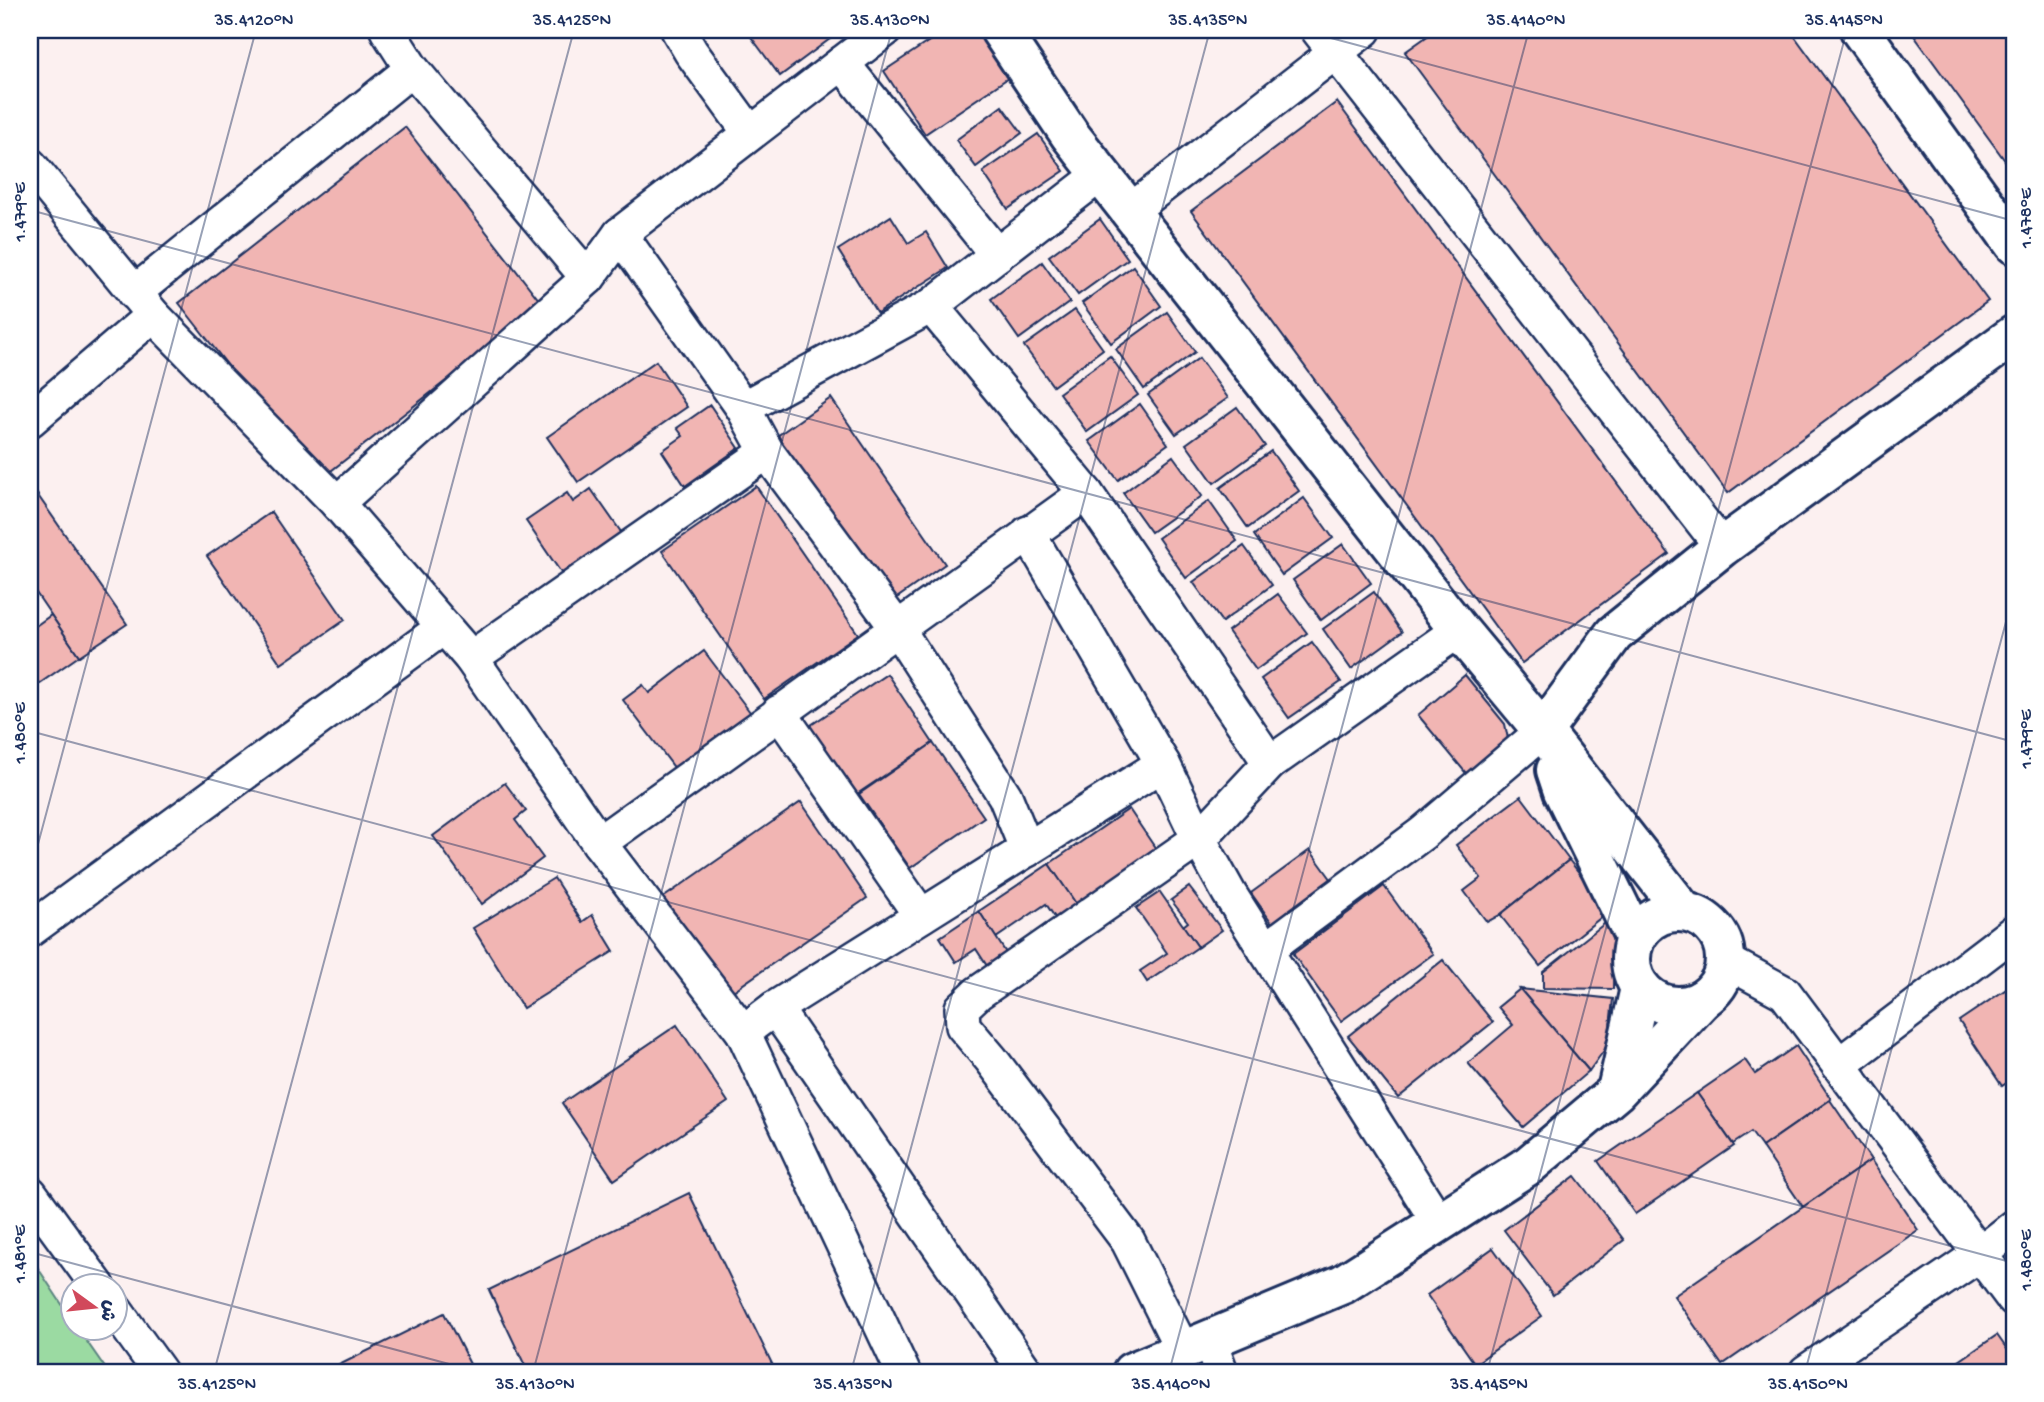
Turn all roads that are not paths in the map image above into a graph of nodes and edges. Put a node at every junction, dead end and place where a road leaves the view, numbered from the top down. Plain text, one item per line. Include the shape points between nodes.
1 (387, 30) edge
2 (677, 30) edge
3 (885, 30) edge
4 (1000, 30) edge
5 (1364, 30) edge
6 (1860, 30) edge
7 (1326, 41) edge
8 (842, 63) junction
9 (412, 69) junction
10 (750, 133) junction
11 (30, 165) edge
12 (1101, 174) junction
13 (1130, 211) junction
14 (620, 234) junction
15 (2014, 244) edge
16 (997, 255) junction
17 (588, 278) junction
18 (143, 304) junction
19 (931, 306) junction
20 (2014, 335) edge
21 (743, 408) junction
22 (30, 420) edge
23 (767, 452) junction
24 (1086, 493) junction
25 (337, 503) junction
26 (1028, 533) junction
27 (1722, 547) junction
28 (444, 627) junction
29 (897, 628) junction
30 (1459, 630) junction
31 (471, 658) junction
32 (779, 712) junction
33 (1543, 731) junction
34 (1270, 763) junction
35 (1163, 764) junction
36 (1199, 839) junction
37 (599, 843) junction
38 (1027, 850) junction
39 (1684, 912) junction
40 (921, 916) junction
41 (30, 930) edge
42 (2014, 932) edge
43 (1635, 938) junction
44 (1265, 950) junction
45 (1726, 961) junction
46 (1640, 988) junction
47 (1703, 999) junction
48 (775, 1008) junction
49 (743, 1032) junction
50 (1839, 1065) junction
51 (1616, 1092) junction
52 (30, 1193) edge
53 (1439, 1223) junction
54 (2014, 1227) edge
55 (1980, 1254) junction
56 (88, 1272) edge
57 (2014, 1300) edge
58 (130, 1330) edge
59 (1204, 1354) edge
60 (160, 1372) edge
61 (903, 1372) edge
62 (1026, 1372) edge
63 (1132, 1372) edge
64 (1805, 1372) edge

1 - 9 street
2 - 10 street
3 - 8 street
4 - 12 main road
5 - 7 street
6 - 15 main road
7 - 13 street
7 - 27 street
8 - 10 street
8 - 16 street
9 - 17 street
9 - 18 street
10 - 14 street
11 - 18 street
12 - 13 main road
12 - 16 street
13 - 30 main road
14 - 17 street
14 - 21 street
16 - 19 street
17 - 25 street
18 - 22 street
18 - 25 street
19 - 21 street
19 - 24 street
20 - 27 main road
21 - 23 street
23 - 29 street
23 - 31 street
24 - 26 street
24 - 34 street
25 - 28 street
26 - 29 street
26 - 35 street
27 - 33 main road via 1614,634
28 - 31 street
28 - 41 street
29 - 32 street
29 - 38 street via 1005,796
30 - 33 main road
30 - 34 street
31 - 37 street
32 - 37 street
32 - 40 street
33 - 39 main road
33 - 43 main road via 1563,790
33 - 44 street via 1423,833
34 - 36 street
35 - 36 street
35 - 38 street
36 - 44 street
36 - 59 street via 962,1008 963,1026 1128,1241
37 - 49 street
38 - 40 street
39 - 43 main road via 1656,916
39 - 45 main road via 1710,923 1719,934
40 - 48 street
42 - 50 street
43 - 46 main road via 1630,963
44 - 53 street
45 - 47 main road via 1722,976
45 - 50 street via 1785,993
46 - 47 main road via 1669,1006
46 - 51 main road
47 - 51 main road
48 - 49 street
48 - 62 street
49 - 61 street
50 - 55 street
51 - 53 main road via 1529,1165
52 - 56 street
53 - 59 main road via 1343,1284
54 - 55 street
55 - 57 street
55 - 64 street
58 - 60 street
59 - 63 main road

